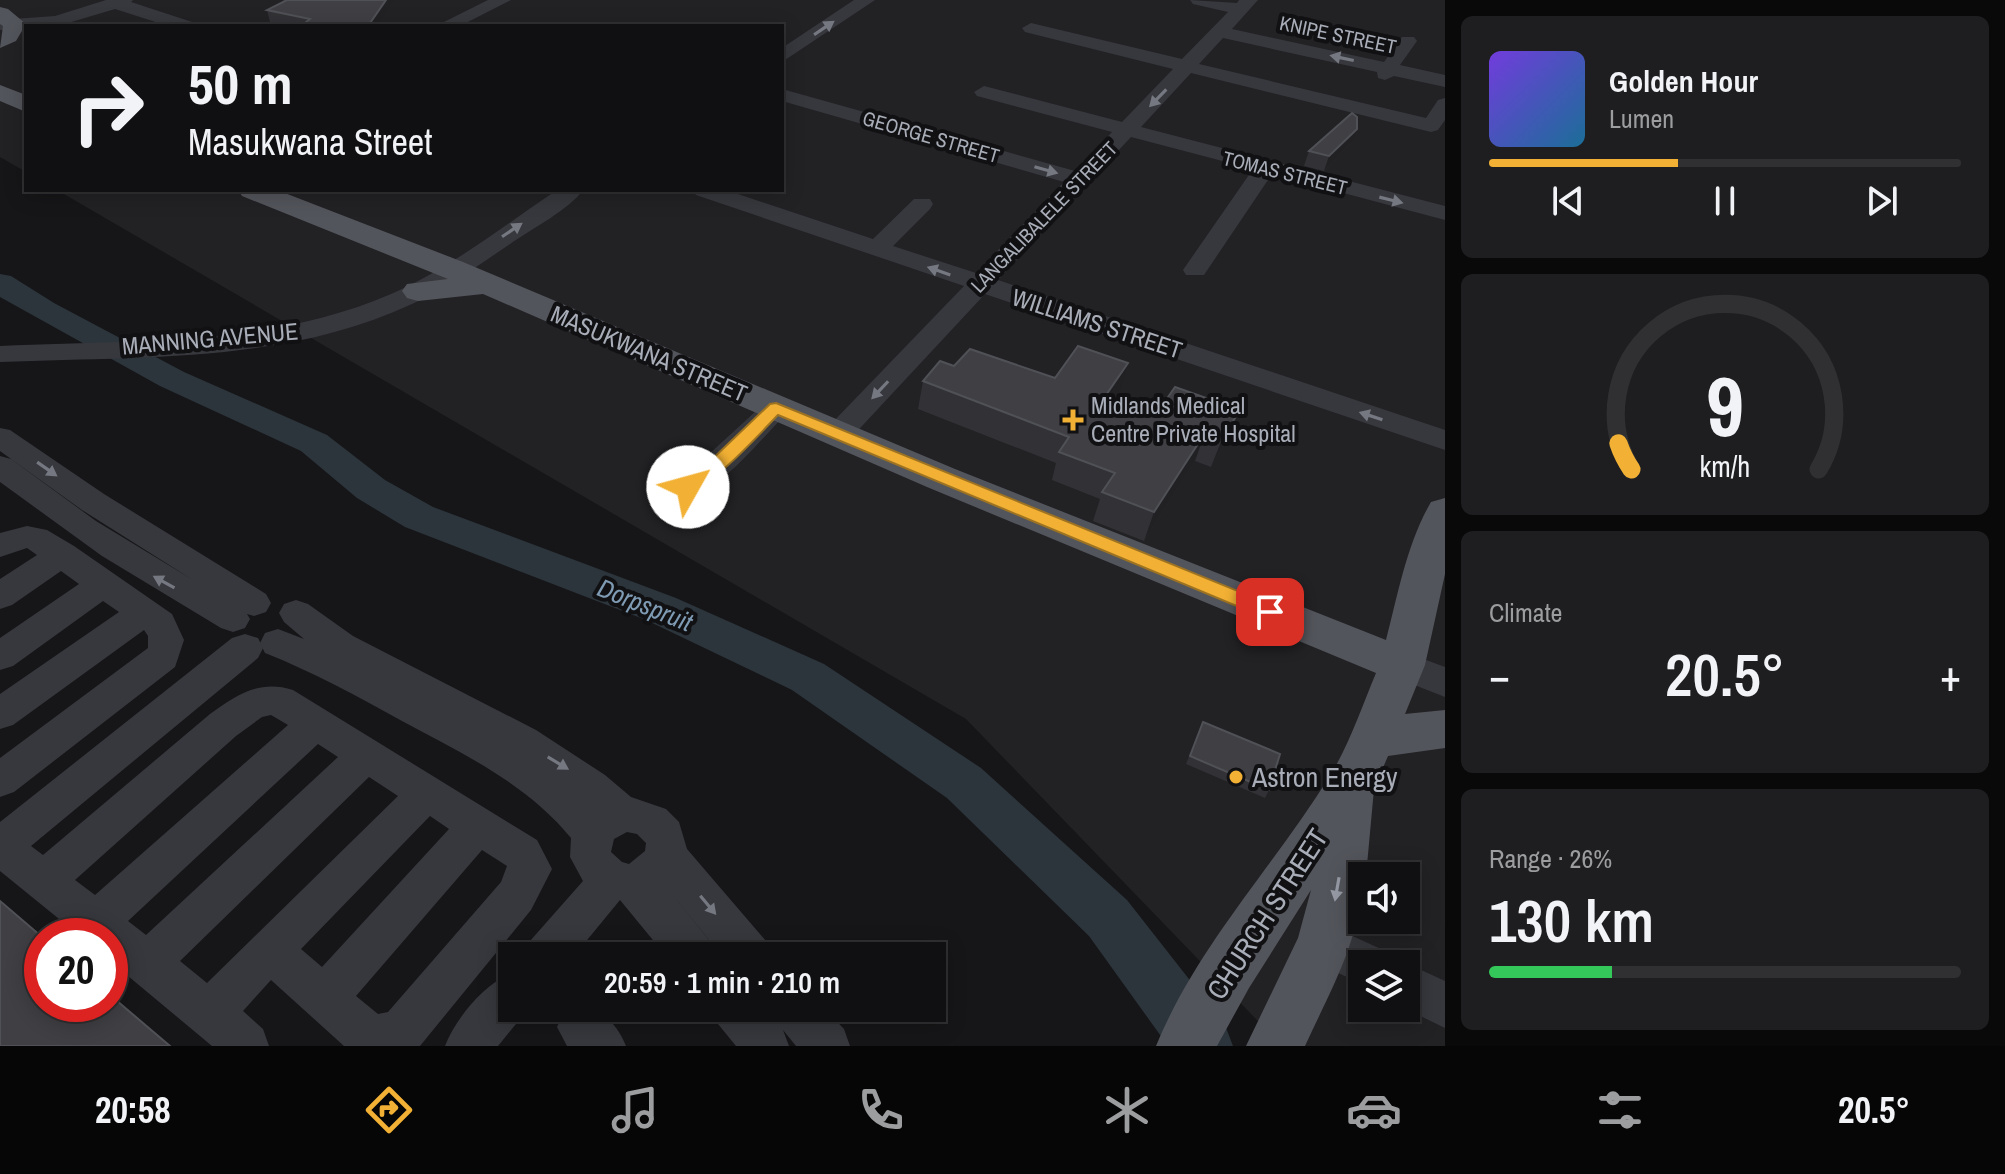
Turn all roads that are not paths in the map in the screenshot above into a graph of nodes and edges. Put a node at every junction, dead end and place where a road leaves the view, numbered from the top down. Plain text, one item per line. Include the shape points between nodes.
1 (502, 0) edge
2 (866, 0) edge
3 (1199, 0) edge
4 (122, 2) edge
5 (1245, 4) edge
6 (40, 24) edge
7 (69, 24) edge
8 (181, 24) edge
9 (449, 24) edge
10 (1031, 28) dead end
11 (1221, 32) junction
12 (1408, 41) dead end
13 (784, 55) edge
14 (1189, 65) junction
15 (1387, 71) junction
16 (1445, 81) edge
17 (1445, 88) edge
18 (0, 92) edge
19 (984, 92) dead end
20 (784, 96) edge
21 (1405, 98) junction
22 (24, 103) edge
23 (1445, 104) edge
24 (1364, 110) junction
25 (1431, 126) junction
26 (1126, 131) junction
27 (1443, 145) dead end
28 (1265, 168) junction
29 (1079, 179) junction
30 (257, 192) edge
31 (569, 192) edge
32 (710, 192) edge
33 (922, 204) dead end
34 (1445, 213) edge
35 (876, 249) junction
36 (412, 254) junction
37 (452, 269) junction
38 (1195, 270) dead end
39 (485, 284) junction
40 (979, 285) junction
41 (410, 295) junction
42 (57, 351) junction
43 (0, 354) edge
44 (0, 370) edge
45 (776, 408) junction
46 (839, 433) junction
47 (0, 437) edge
48 (1445, 440) edge
49 (0, 466) edge
50 (688, 487) dead end
51 (1445, 512) edge
52 (0, 545) edge
53 (62, 554) junction
54 (102, 585) junction
55 (0, 596) edge
56 (144, 612) junction
57 (261, 625) junction
58 (0, 656) edge
59 (1402, 665) junction
60 (1445, 683) edge
61 (0, 714) edge
62 (316, 723) junction
63 (1445, 729) edge
64 (367, 755) junction
65 (1362, 761) junction
66 (0, 780) edge
67 (427, 793) junction
68 (479, 825) junction
69 (607, 825) junction
70 (0, 846) edge
71 (665, 854) junction
72 (43, 881) junction
73 (622, 881) junction
74 (91, 918) edge
75 (100, 918) edge
76 (560, 942) edge
77 (681, 942) edge
78 (738, 942) edge
79 (128, 948) edge
80 (269, 950) junction
81 (1345, 954) edge
82 (147, 963) junction
83 (1420, 992) edge
84 (324, 998) junction
85 (1445, 1005) edge
86 (498, 1011) edge
87 (210, 1013) junction
88 (746, 1022) edge
89 (806, 1022) edge
90 (1275, 1045) edge
91 (246, 1046) edge
92 (468, 1046) edge
93 (766, 1046) edge
94 (827, 1046) edge
95 (1185, 1046) edge

1 - 9 street
13 -> 2 street
3 - 5 street
4 - 6 street
4 - 7 street
4 - 8 street
5 - 11 street, LANGALIBALELE STREET
10 - 14 street
11 - 14 street, LANGALIBALELE STREET
15 -> 11 street, KNIPE STREET
12 - 15 street
14 - 24 street
14 -> 26 street, LANGALIBALELE STREET
15 - 16 street, KNIPE STREET
15 - 21 street
15 - 24 street
17 - 21 street
18 - 22 main road
19 - 26 street, TOMAS STREET
20 -> 29 street, GEORGE STREET
21 - 24 street
21 - 25 street
23 - 25 street
25 - 27 street via 1426,138
26 - 28 street, TOMAS STREET
26 - 29 street, LANGALIBALELE STREET
28 -> 34 street, TOMAS STREET
28 - 38 street
29 - 40 street, LANGALIBALELE STREET
30 - 36 main road, MASUKWANA STREET
37 -> 31 street, MANNING AVENUE
32 - 35 street, WILLIAMS STREET
33 - 35 street
40 -> 35 street, WILLIAMS STREET
36 - 37 main road, MASUKWANA STREET
36 - 41 main road
37 - 39 main road, MASUKWANA STREET
37 - 41 street, MANNING AVENUE
39 - 41 main road
39 - 45 main road, MASUKWANA STREET
40 -> 46 street, LANGALIBALELE STREET
48 -> 40 street, WILLIAMS STREET
41 - 42 street, MANNING AVENUE via 319,329 235,341
42 - 43 street, MANNING AVENUE
42 - 44 street, MANNING AVENUE
45 - 46 main road, MASUKWANA STREET
45 - 50 street
46 - 59 main road, MASUKWANA STREET
47 -> 57 street
57 -> 49 street via 154,576
51 - 59 main road, CHURCH STREET
52 - 53 street via 36,538
53 - 54 street
53 - 55 street
54 - 56 street
54 - 58 street
56 - 61 street
56 - 66 street via 167,634 162,657
57 - 69 street via 502,756
57 - 70 street
59 - 60 street, MASUKWANA STREET
59 - 65 main road, CHURCH STREET
62 - 64 street
62 - 72 street via 280,701 252,704
62 - 75 street
63 - 65 main road
64 - 67 street
64 - 82 street
65 -> 81 main road, CHURCH STREET via 1337,895
65 - 95 main road, CHURCH STREET
67 - 68 street
67 - 80 street
68 - 84 street
68 - 84 street via 527,858 529,877 402,1031 368,1036
69 - 71 street via 635,814 656,823 663,832
69 - 73 street via 590,844 591,861 603,876
70 - 72 street
71 - 73 street via 654,872
71 -> 78 street
72 - 74 street
73 - 76 street
73 - 77 street
79 - 82 street
80 - 84 street
80 - 87 street
81 - 90 main road, CHURCH STREET
82 - 87 street
83 - 85 street
86 - 92 street
87 - 91 street
88 - 93 street
89 - 94 street

